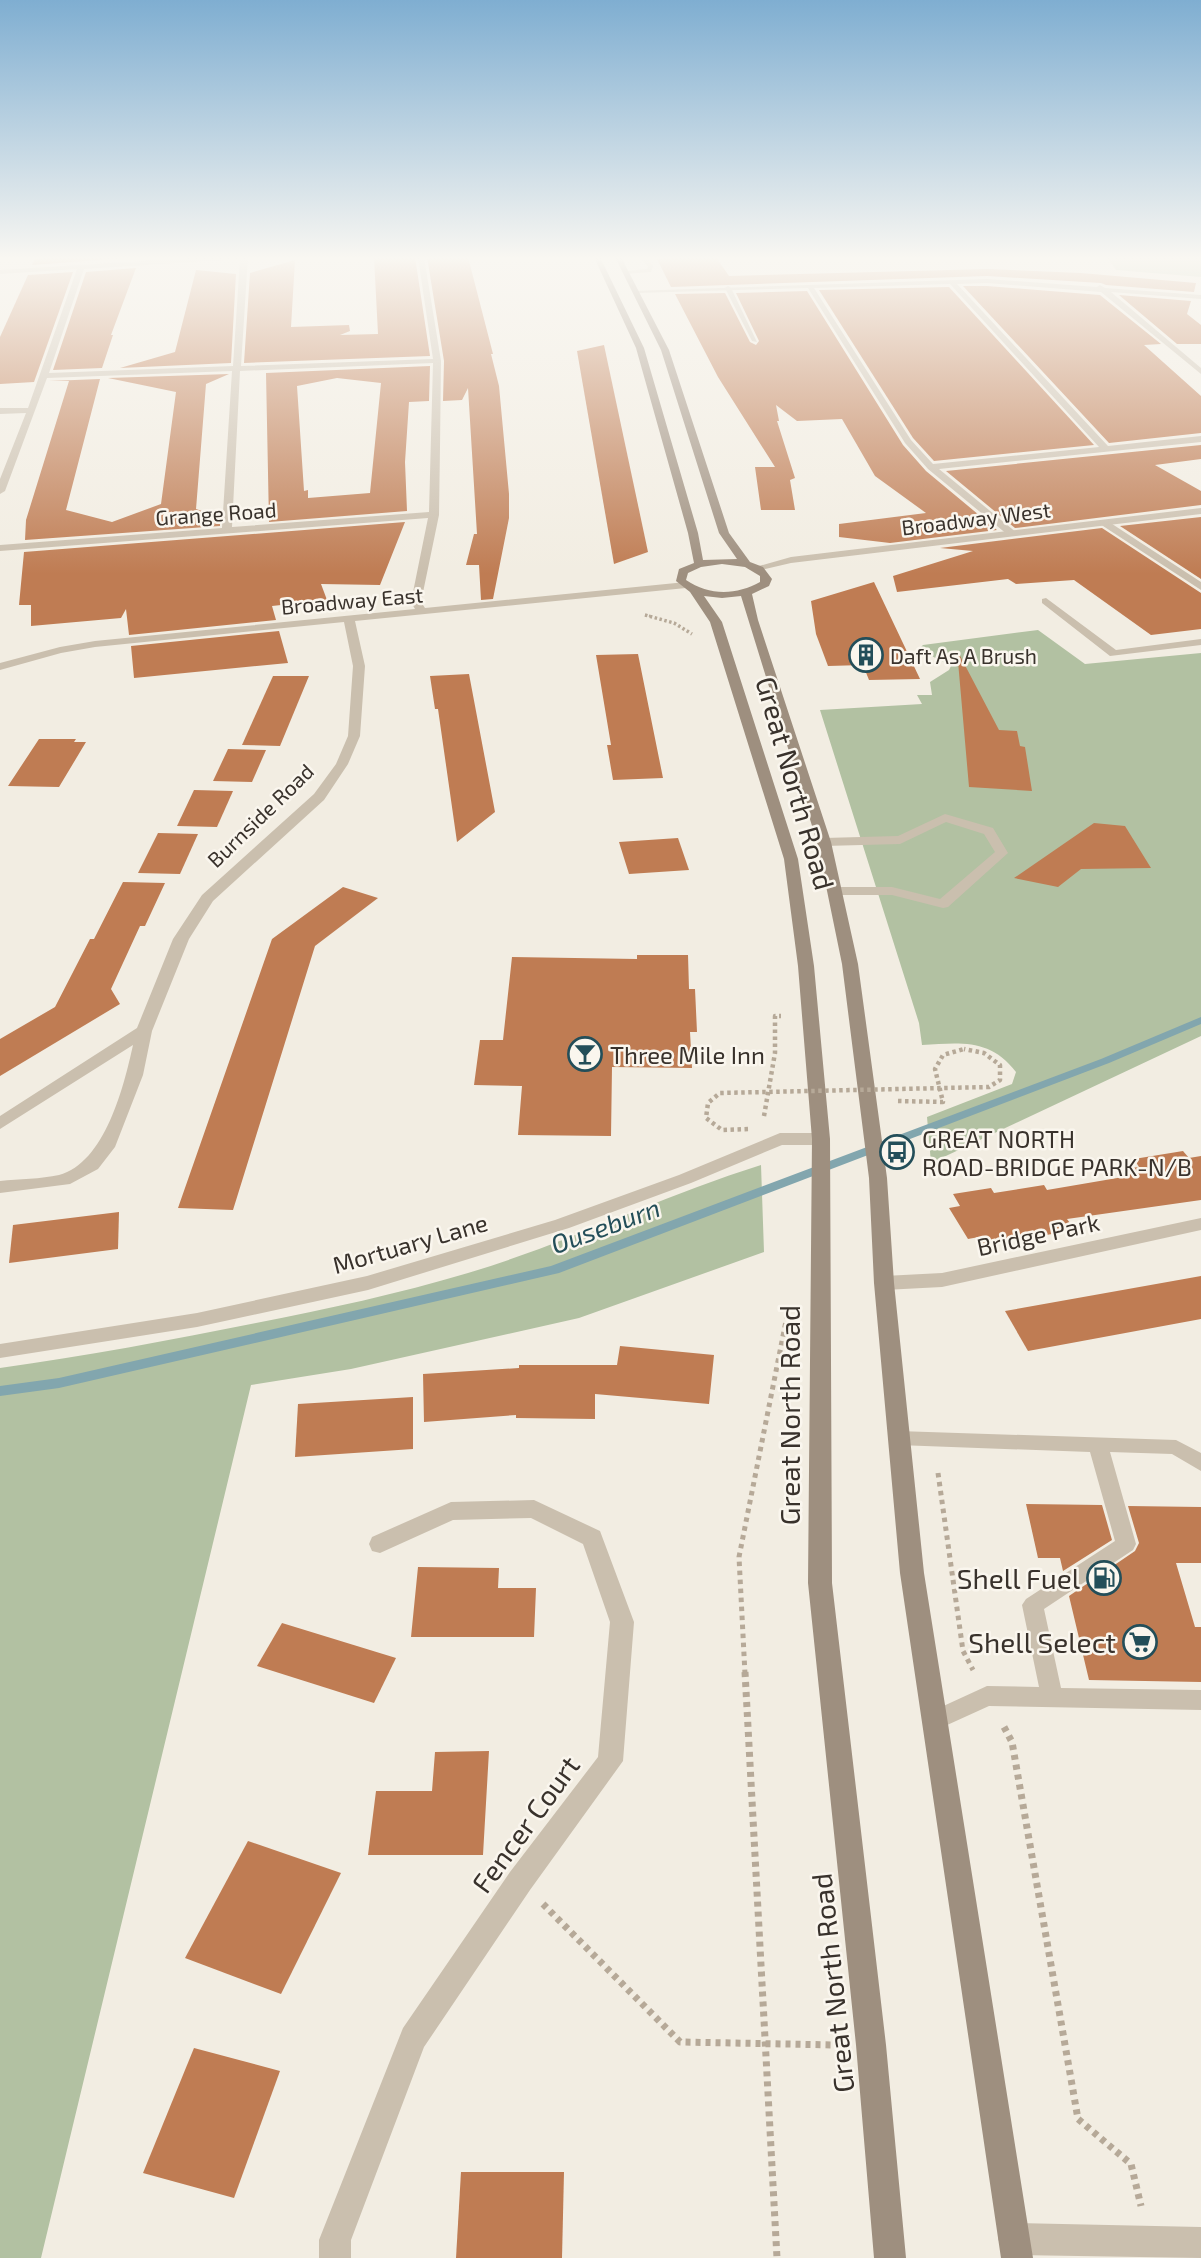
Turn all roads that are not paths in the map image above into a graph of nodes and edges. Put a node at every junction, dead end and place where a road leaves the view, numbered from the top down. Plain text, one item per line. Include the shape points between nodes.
1 (49, 362) edge
2 (238, 362) edge
3 (422, 362) edge
4 (437, 362) edge
5 (644, 362) edge
6 (669, 362) edge
7 (857, 362) edge
8 (1026, 362) edge
9 (238, 367) junction
10 (44, 376) junction
11 (31, 410) junction
12 (0, 411) edge
13 (1201, 439) edge
14 (1106, 449) junction
15 (931, 467) junction
16 (0, 491) edge
17 (1201, 511) edge
18 (434, 515) junction
19 (1103, 522) junction
20 (227, 532) junction
21 (1013, 533) junction
22 (0, 548) edge
23 (699, 564) junction
24 (751, 566) junction
25 (690, 587) junction
26 (1201, 587) edge
27 (746, 593) junction
28 (1046, 601) dead end
29 (422, 612) junction
30 (349, 619) junction
31 (1201, 642) edge
32 (0, 652) edge
33 (24, 660) junction
34 (0, 667) edge
35 (824, 842) junction
36 (837, 891) junction
37 (144, 1031) junction
38 (0, 1124) edge
39 (821, 1139) junction
40 (0, 1187) edge
41 (1201, 1224) edge
42 (884, 1283) junction
43 (0, 1350) edge
44 (898, 1438) junction
45 (1098, 1445) junction
46 (1201, 1462) edge
47 (380, 1544) dead end
48 (1052, 1697) junction
49 (1201, 1700) edge
50 (934, 1721) junction
51 (1201, 2243) edge
52 (1015, 2249) edge
53 (335, 2258) edge
54 (890, 2258) edge

1 - 10 street
2 - 9 street
3 - 9 street
4 - 18 street
5 - 23 main road
6 - 24 main road via 724,533
7 - 15 street via 896,425
8 - 14 street
9 - 10 street
9 - 20 street
10 - 11 street
11 - 12 street
11 - 16 street
13 - 14 street
14 - 15 street
15 - 21 street
17 - 19 street, Broadway West
18 - 20 street, Grange Road
18 - 29 street via 416,602
19 - 21 street, Broadway West
19 - 26 street
20 - 22 street, Grange Road
21 - 24 street, Broadway West
23 - 24 main road via 722,561
23 - 25 main road via 683,571 681,581
24 - 27 main road via 767,579
25 - 27 main road via 719,594
25 - 29 street, Broadway East
25 - 39 main road, Great North Road via 716,622 791,859 805,953
27 - 35 main road, Great North Road
28 - 31 street via 1114,654
29 - 30 street, Broadway East
30 - 33 street, Broadway East via 95,644
30 - 37 street, Burnside Road via 359,666 354,736 342,764 319,797 207,898 181,939
32 - 33 street
33 - 34 street, Broadway East
35 - 36 main road, Great North Road
35 - 36 lane via 900,840 945,818 989,831 1002,853 943,904 892,891
36 - 42 main road, Great North Road via 872,1126
37 - 38 street
37 - 40 street, Burnside Road via 135,1075 106,1147 92,1165 64,1180
39 - 43 street, Mortuary Lane via 780,1139 562,1224 368,1283 197,1320
39 - 54 main road, Great North Road via 820,1583
41 - 42 street, Bridge Park via 942,1280
42 - 44 main road, Great North Road
44 - 45 lane
44 - 50 main road, Great North Road
45 - 46 lane via 1176,1447
45 - 48 lane via 1125,1544 1033,1605
47 - 53 street, Fencer Court via 451,1511 534,1509 592,1538 622,1622 610,1762 520,1881 413,2038 335,2240
48 - 49 lane
48 - 50 lane via 988,1696
50 - 52 main road, Great North Road
51 - 52 street

